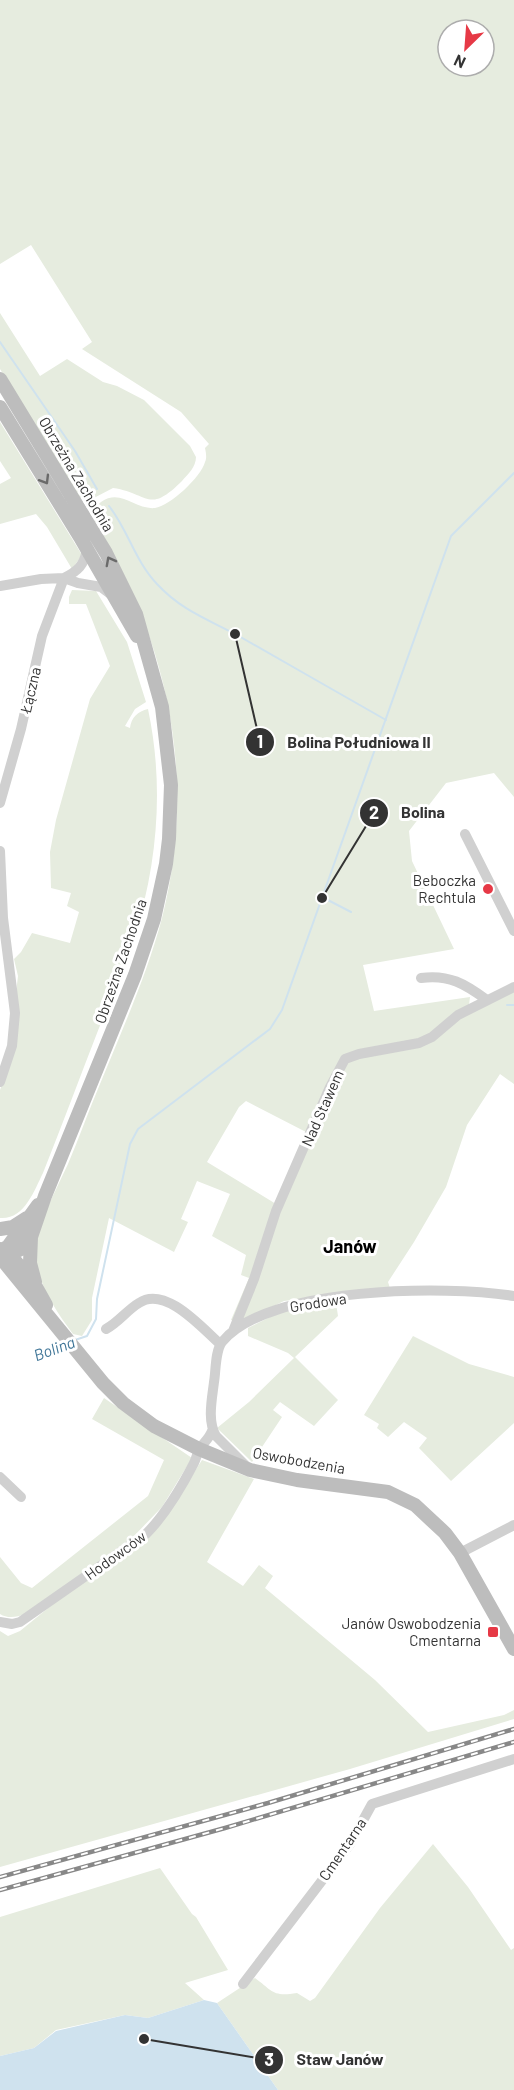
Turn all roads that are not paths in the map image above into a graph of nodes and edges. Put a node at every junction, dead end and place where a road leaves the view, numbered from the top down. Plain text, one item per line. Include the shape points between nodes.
1 (0, 379) edge
2 (0, 407) edge
3 (87, 550) junction
4 (64, 578) junction
5 (0, 586) edge
6 (113, 596) junction
7 (149, 656) junction
8 (0, 803) edge
9 (465, 834) dead end
10 (0, 850) edge
11 (514, 930) edge
12 (421, 978) dead end
13 (514, 987) edge
14 (487, 1000) junction
15 (0, 1082) edge
16 (45, 1196) junction
17 (29, 1217) junction
18 (0, 1229) edge
19 (31, 1237) junction
20 (3, 1253) edge
21 (36, 1287) junction
22 (514, 1296) edge
23 (57, 1326) junction
24 (106, 1329) dead end
25 (233, 1331) junction
26 (220, 1344) junction
27 (214, 1437) junction
28 (199, 1449) junction
29 (213, 1456) junction
30 (250, 1470) junction
31 (0, 1477) edge
32 (21, 1497) dead end
33 (514, 1525) edge
34 (460, 1553) junction
35 (0, 1622) edge
36 (514, 1649) edge
37 (514, 1759) edge
38 (243, 1984) dead end

7 -> 1 street, Obrzeżna Zachodnia via 136,614 106,553
2 -> 3 street, Obrzeżna Zachodnia
3 - 4 street via 85,562
3 - 6 street, Obrzeżna Zachodnia
4 - 5 street
4 - 6 street via 101,587
4 - 8 street, Łączna via 42,636
6 - 7 street, Obrzeżna Zachodnia
7 - 16 street, Obrzeżna Zachodnia via 162,707 171,785 169,839 160,893 135,975
9 - 11 street
10 - 15 street via 3,918 15,1006 14,1032
12 - 14 street via 454,980
13 - 14 street, Nad Stawem
14 - 25 street, Nad Stawem via 418,1043 345,1059 276,1211
16 - 17 street, Obrzeżna Zachodnia
16 - 19 street, Obrzeżna Zachodnia
17 - 18 street, Obrzeżna Zachodnia via 13,1227
17 - 20 street, Obrzeżna Zachodnia
19 - 20 street via 23,1248
19 - 21 street, Oswobodzenia via 30,1263
20 - 21 street, Oswobodzenia
20 - 23 street, Oswobodzenia
21 - 23 street, Oswobodzenia
22 - 25 street, Grodowa via 456,1291 341,1297 278,1309
23 - 28 street, Oswobodzenia via 123,1403 161,1430
24 - 26 street via 137,1304 155,1297 176,1306
25 - 26 street, Grodowa
26 - 27 street via 211,1416
27 - 28 street
27 - 29 street
27 - 30 street
28 - 29 street, Oswobodzenia
28 - 35 street, Hodowców via 169,1506 146,1534 20,1622
29 - 30 street, Oswobodzenia
30 - 34 street, Oswobodzenia via 388,1492 415,1505
31 - 32 street
33 - 34 street
34 - 36 street, Oswobodzenia
37 - 38 street, Cmentarna via 372,1804 350,1844

